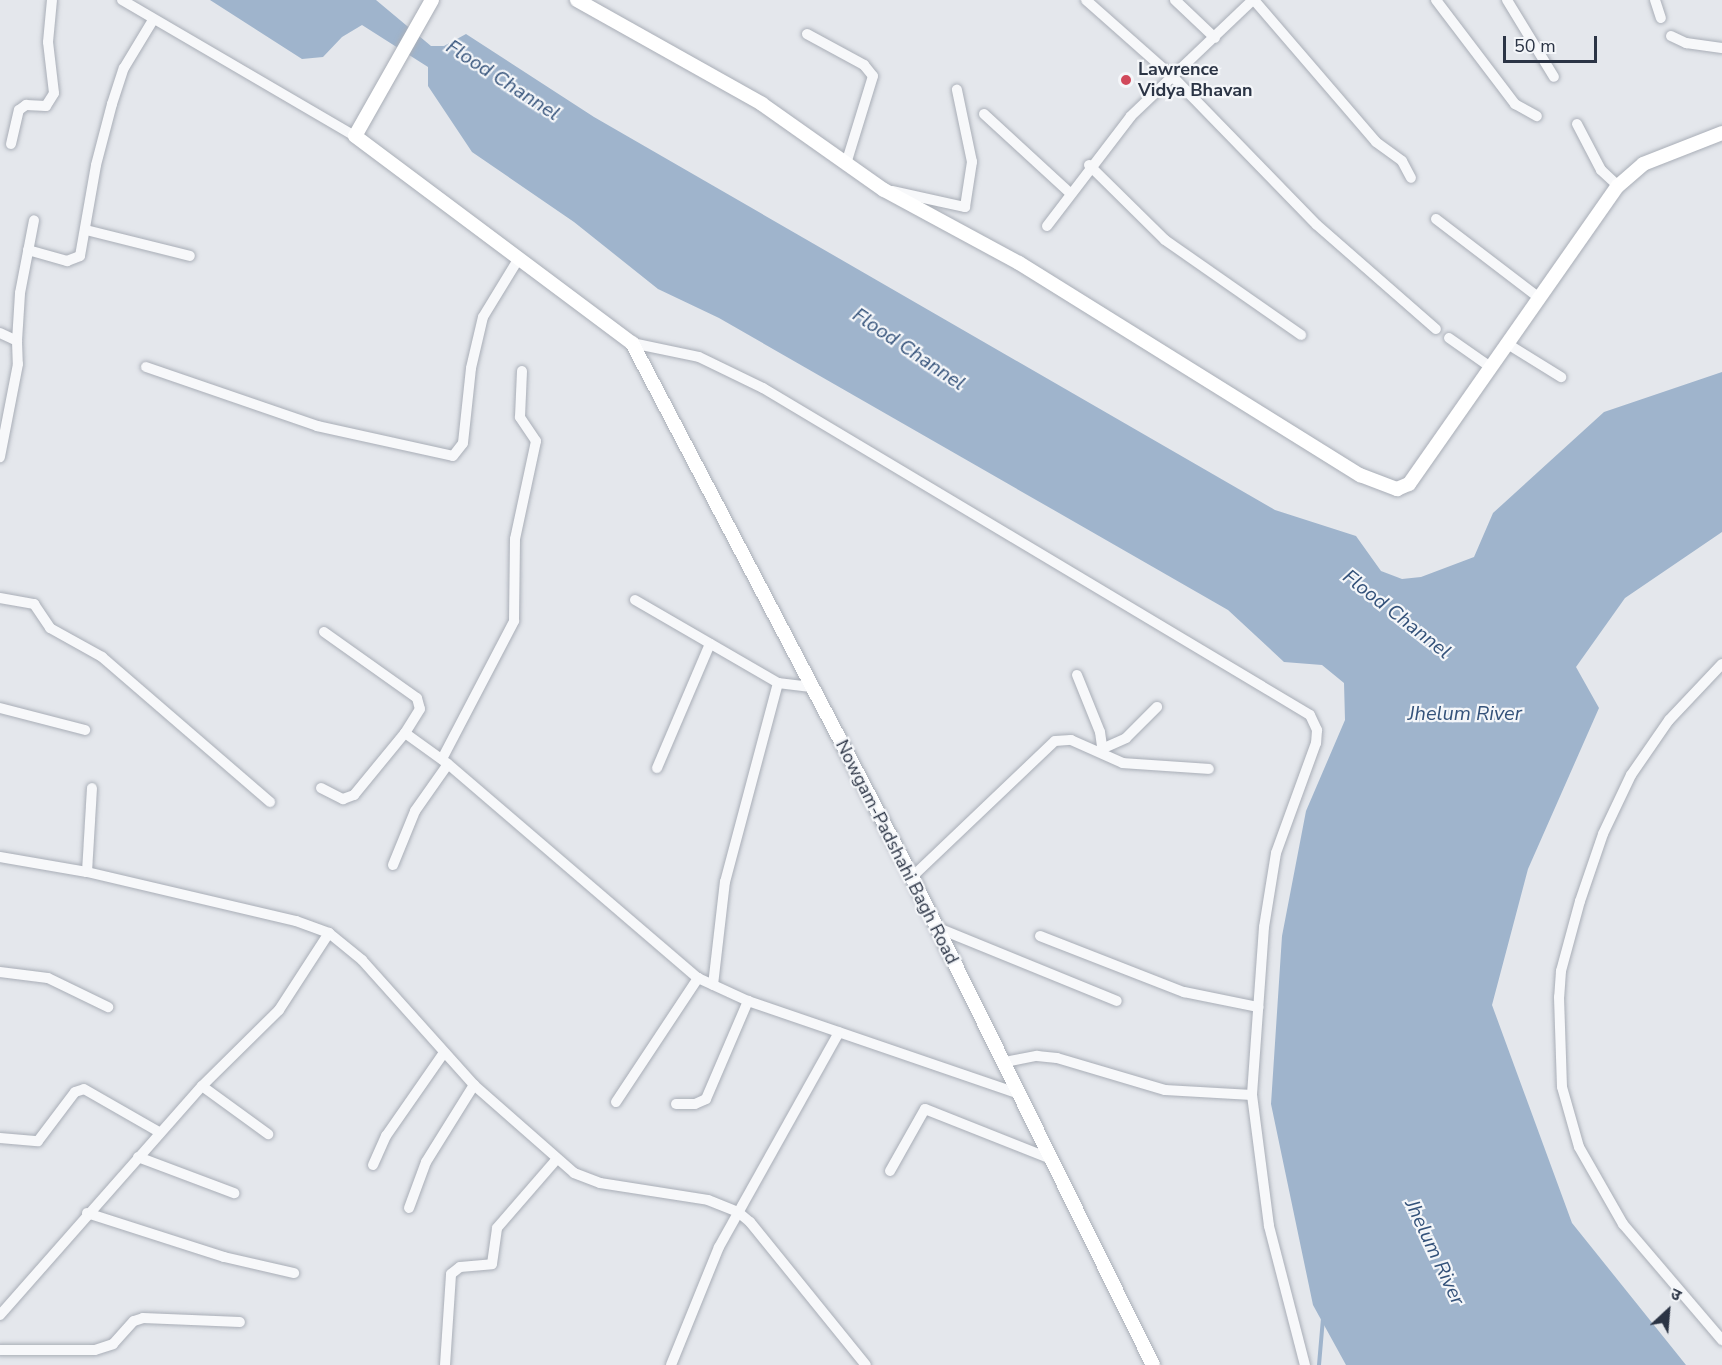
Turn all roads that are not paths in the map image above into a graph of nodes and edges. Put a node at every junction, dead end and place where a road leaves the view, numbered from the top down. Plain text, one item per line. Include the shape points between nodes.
1 (52, 0) edge
2 (122, 0) edge
3 (432, 0) edge
4 (577, 0) edge
5 (1086, 0) edge
6 (1175, 0) edge
7 (1253, 0) edge
8 (1436, 0) edge
9 (1507, 0) edge
10 (1655, 0) edge
11 (1661, 18) dead end
12 (153, 20) junction
13 (807, 34) dead end
14 (1671, 36) dead end
15 (1215, 38) junction
16 (1722, 48) edge
17 (1173, 77) junction
18 (1554, 77) dead end
19 (957, 90) dead end
20 (984, 114) dead end
21 (1537, 116) dead end
22 (1577, 124) dead end
23 (1722, 133) edge
24 (355, 136) junction
25 (11, 144) dead end
26 (846, 164) junction
27 (1089, 165) junction
28 (1411, 178) dead end
29 (1618, 186) junction
30 (883, 189) junction
31 (1070, 193) junction
32 (1436, 219) dead end
33 (34, 220) dead end
34 (1047, 226) dead end
35 (86, 230) junction
36 (28, 250) junction
37 (190, 256) dead end
38 (519, 258) junction
39 (1538, 297) junction
40 (1436, 329) dead end
41 (0, 333) edge
42 (1301, 335) dead end
43 (1449, 338) dead end
44 (17, 341) junction
45 (632, 343) junction
46 (1506, 343) junction
47 (1489, 366) junction
48 (146, 367) dead end
49 (522, 371) dead end
50 (1561, 377) dead end
51 (3, 426) edge
52 (0, 457) edge
53 (0, 598) edge
54 (635, 600) dead end
55 (324, 632) dead end
56 (710, 644) junction
57 (1722, 664) edge
58 (1077, 675) dead end
59 (778, 683) junction
60 (811, 687) junction
61 (1157, 706) dead end
62 (0, 708) edge
63 (85, 730) dead end
64 (405, 733) junction
65 (1104, 751) junction
66 (445, 762) junction
67 (657, 768) dead end
68 (1209, 770) dead end
69 (321, 788) dead end
70 (92, 789) dead end
71 (270, 801) dead end
72 (0, 857) edge
73 (393, 865) dead end
74 (87, 872) junction
75 (912, 877) junction
76 (938, 928) junction
77 (329, 933) junction
78 (1040, 936) dead end
79 (0, 972) edge
80 (698, 978) junction
81 (713, 985) junction
82 (748, 1001) junction
83 (1117, 1001) dead end
84 (108, 1007) dead end
85 (1258, 1007) junction
86 (839, 1032) junction
87 (443, 1054) junction
88 (1005, 1062) junction
89 (474, 1085) junction
90 (202, 1086) junction
91 (1019, 1094) junction
92 (1252, 1095) junction
93 (616, 1102) dead end
94 (676, 1104) dead end
95 (159, 1132) junction
96 (268, 1134) dead end
97 (0, 1138) edge
98 (138, 1157) junction
99 (1051, 1159) junction
100 (556, 1160) junction
101 (374, 1165) dead end
102 (890, 1171) dead end
103 (234, 1193) dead end
104 (409, 1208) dead end
105 (738, 1212) junction
106 (87, 1213) junction
107 (294, 1273) dead end
108 (0, 1315) edge
109 (240, 1322) dead end
110 (1722, 1340) edge
111 (0, 1350) edge
112 (445, 1365) edge
113 (671, 1365) edge
114 (866, 1365) edge
115 (1153, 1365) edge
116 (1305, 1365) edge

1 - 25 street via 48,42 54,93 46,106 26,105 19,110
2 - 12 street
3 - 24 main road
4 - 26 main road via 762,104
5 - 17 street
6 - 15 street
7 - 15 street
7 - 28 street via 1376,142 1402,160
8 - 21 street via 1515,104
9 - 18 street
10 - 11 street
12 - 24 street
12 - 35 street via 124,68 112,104 96,165
13 - 26 street via 864,65 873,76
14 - 16 street via 1686,43
15 - 17 street
17 - 27 street via 1131,116
17 - 40 street via 1317,225
19 - 30 street via 972,162 965,207
20 - 31 street
22 - 29 street via 1601,170
23 - 29 main road via 1643,164
24 - 38 main road
26 - 30 main road
27 - 31 street
27 - 42 street via 1165,240
29 - 39 main road
30 - 47 main road via 1018,263 1378,484 1397,489 1410,484
31 - 34 street
32 - 39 street
33 - 36 street
35 - 36 street via 82,251 74,262
35 - 37 street
36 - 44 street
38 - 45 main road
38 - 48 street via 483,317 471,368 464,439 453,456 317,426
39 - 46 main road
41 - 44 street
43 - 47 street
44 - 51 street via 18,364
45 - 60 main road, Nowgam-Padshahi Bagh Road
45 - 85 street via 699,357 763,388 1310,715 1317,737 1276,853 1264,927
46 - 47 main road
46 - 50 street
49 - 66 street via 518,411 535,446 515,539 514,621
51 - 52 street
53 - 71 street via 34,604 44,624 102,657
54 - 56 street
55 - 64 street via 417,698 420,709
56 - 59 street
56 - 67 street
57 - 110 street via 1669,720 1622,795 1603,834 1580,901 1561,971 1559,998 1562,1087 1579,1147 1623,1224
58 - 65 street
59 - 60 street
59 - 81 street via 725,882
60 - 75 main road, Nowgam-Padshahi Bagh Road
61 - 65 street via 1126,738
62 - 63 street
64 - 66 street
64 - 69 street via 354,795 343,799
65 - 68 street via 1124,763
65 - 75 street via 1071,740 1048,744
66 - 73 street via 415,811
66 - 80 street
70 - 74 street
72 - 74 street
74 - 77 street via 296,921
75 - 76 main road, Nowgam-Padshahi Bagh Road
76 - 83 street
76 - 88 main road, Nowgam-Padshahi Bagh Road
77 - 87 street via 362,960
77 - 90 street via 279,1010
78 - 85 street via 1184,992
79 - 84 street via 48,978
80 - 81 street
80 - 93 street
81 - 82 street
82 - 86 street
82 - 94 street via 706,1099 695,1104
85 - 92 street
86 - 91 street
86 - 105 street
87 - 89 street
87 - 101 street via 386,1136
88 - 91 main road, Nowgam-Padshahi Bagh Road
88 - 92 street via 1037,1056 1057,1058 1165,1090
89 - 100 street
89 - 104 street via 426,1162
90 - 95 street
90 - 96 street
91 - 99 main road, Nowgam-Padshahi Bagh Road
92 - 116 street via 1269,1226
95 - 97 street via 84,1089 75,1092 38,1141
95 - 98 street
98 - 103 street
98 - 106 street
99 - 102 street via 925,1109
99 - 115 main road, Nowgam-Padshahi Bagh Road
100 - 105 street via 588,1180 699,1198
100 - 112 street via 497,1228 492,1264 460,1267 451,1274
105 - 113 street via 696,1297
105 - 114 street
106 - 107 street via 224,1257
106 - 108 street
109 - 111 street via 143,1318 134,1321 113,1344 95,1350

